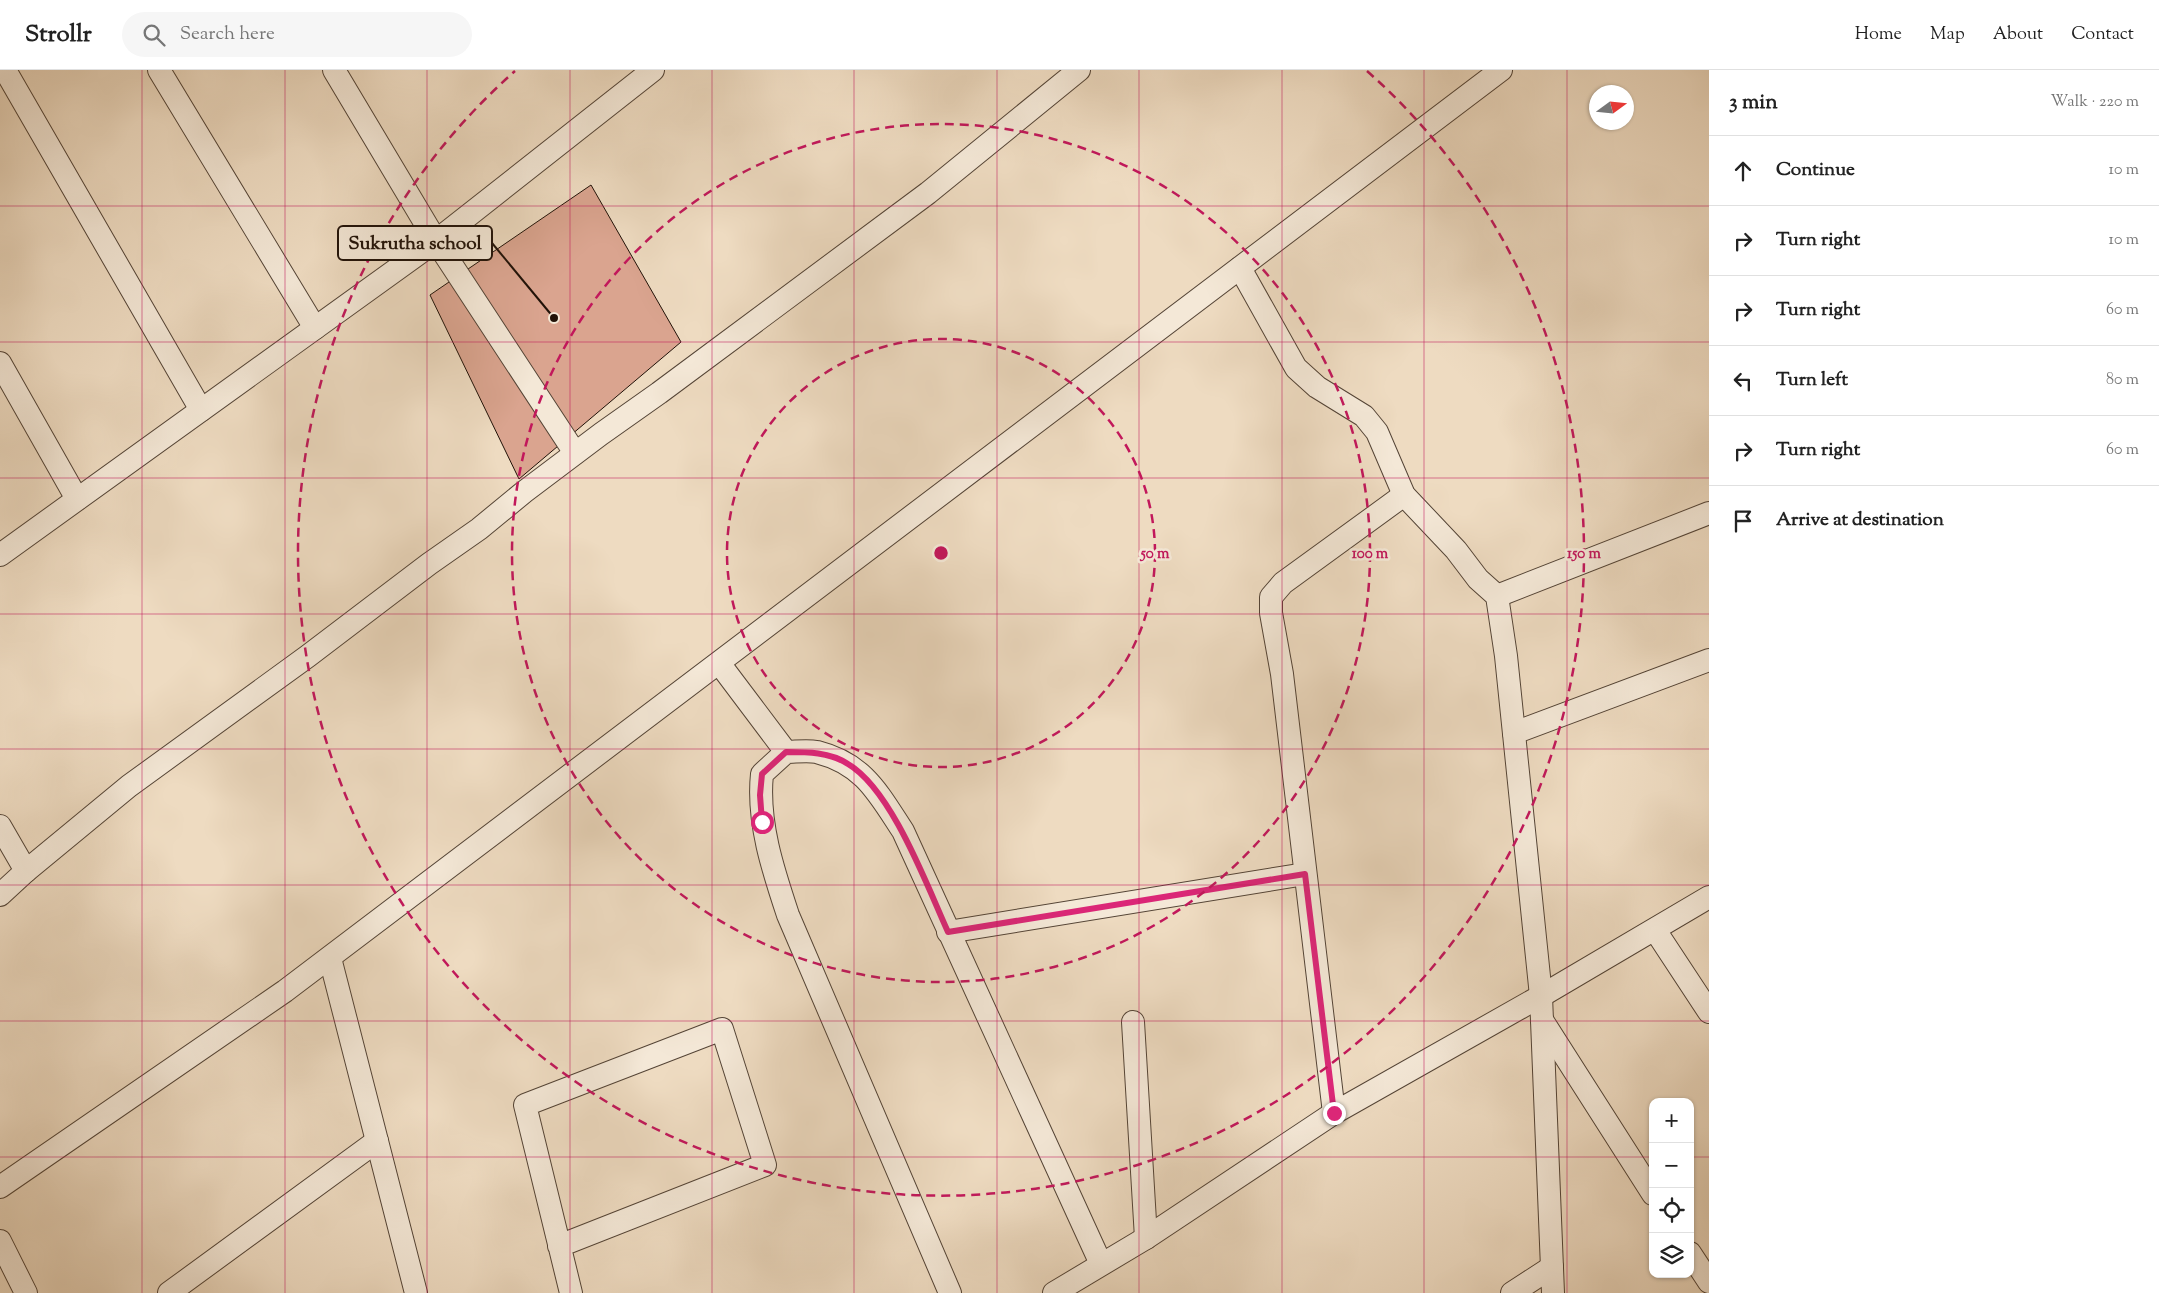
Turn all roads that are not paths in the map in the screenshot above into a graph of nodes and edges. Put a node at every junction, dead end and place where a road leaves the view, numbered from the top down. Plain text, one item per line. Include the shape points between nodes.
1 (5, 70) edge
2 (159, 70) edge
3 (334, 70) edge
4 (653, 70) edge
5 (1079, 70) edge
6 (1501, 70) edge
7 (436, 241) junction
8 (1240, 268) junction
9 (315, 328) junction
10 (0, 363) edge
11 (201, 410) junction
12 (576, 453) junction
13 (1404, 494) junction
14 (77, 499) junction
15 (1709, 512) edge
16 (0, 555) edge
17 (1497, 596) junction
18 (1709, 660) edge
19 (719, 663) junction
20 (1514, 733) junction
21 (786, 752) junction
22 (0, 826) edge
23 (26, 871) junction
24 (1305, 874) junction
25 (0, 895) edge
26 (1709, 896) edge
27 (1655, 930) junction
28 (948, 932) junction
29 (330, 958) junction
30 (1541, 996) junction
31 (1709, 1012) edge
32 (1541, 1019) junction
33 (1133, 1022) dead end
34 (1334, 1113) junction
35 (377, 1141) junction
36 (0, 1188) edge
37 (1649, 1188) edge
38 (1146, 1238) junction
39 (0, 1241) edge
40 (559, 1246) junction
41 (1694, 1259) edge
42 (1101, 1264) junction
43 (1552, 1268) junction
44 (1709, 1282) edge
45 (26, 1293) edge
46 (170, 1293) edge
47 (416, 1293) edge
48 (570, 1293) edge
49 (950, 1293) edge
50 (1054, 1293) edge
51 (1512, 1293) edge
52 (1553, 1293) edge

1 - 11 street
2 - 9 street
3 - 7 street
4 - 7 street
5 - 12 street via 928,193
6 - 8 street
7 - 9 street
7 - 12 street
8 - 13 street via 1296,368 1317,387 1364,416 1377,432
8 - 19 street
9 - 11 street
10 - 14 street
11 - 14 street
12 - 23 street via 479,529 129,786
13 - 17 street via 1478,579
13 - 24 street via 1283,583 1271,597
14 - 16 street
15 - 17 street
17 - 20 street
18 - 20 street
19 - 21 street
19 - 29 street
20 - 30 street
21 - 28 street via 815,752 848,763 867,780 903,831
21 - 49 street via 762,774 760,795 762,822 778,883 788,915
22 - 23 street
23 - 25 street
24 - 28 street
24 - 34 street
26 - 27 street
27 - 30 street
27 - 31 street
28 - 42 street
29 - 35 street
29 - 36 street
30 - 32 street
30 - 34 street
32 - 37 street
32 - 43 street
33 - 38 street
34 - 38 street
35 - 46 street
35 - 47 street
38 - 42 street
39 - 45 street
40 - 40 street via 525,1105 722,1029 765,1165
40 - 48 street
41 - 44 street
42 - 50 street
43 - 51 street
43 - 52 street

